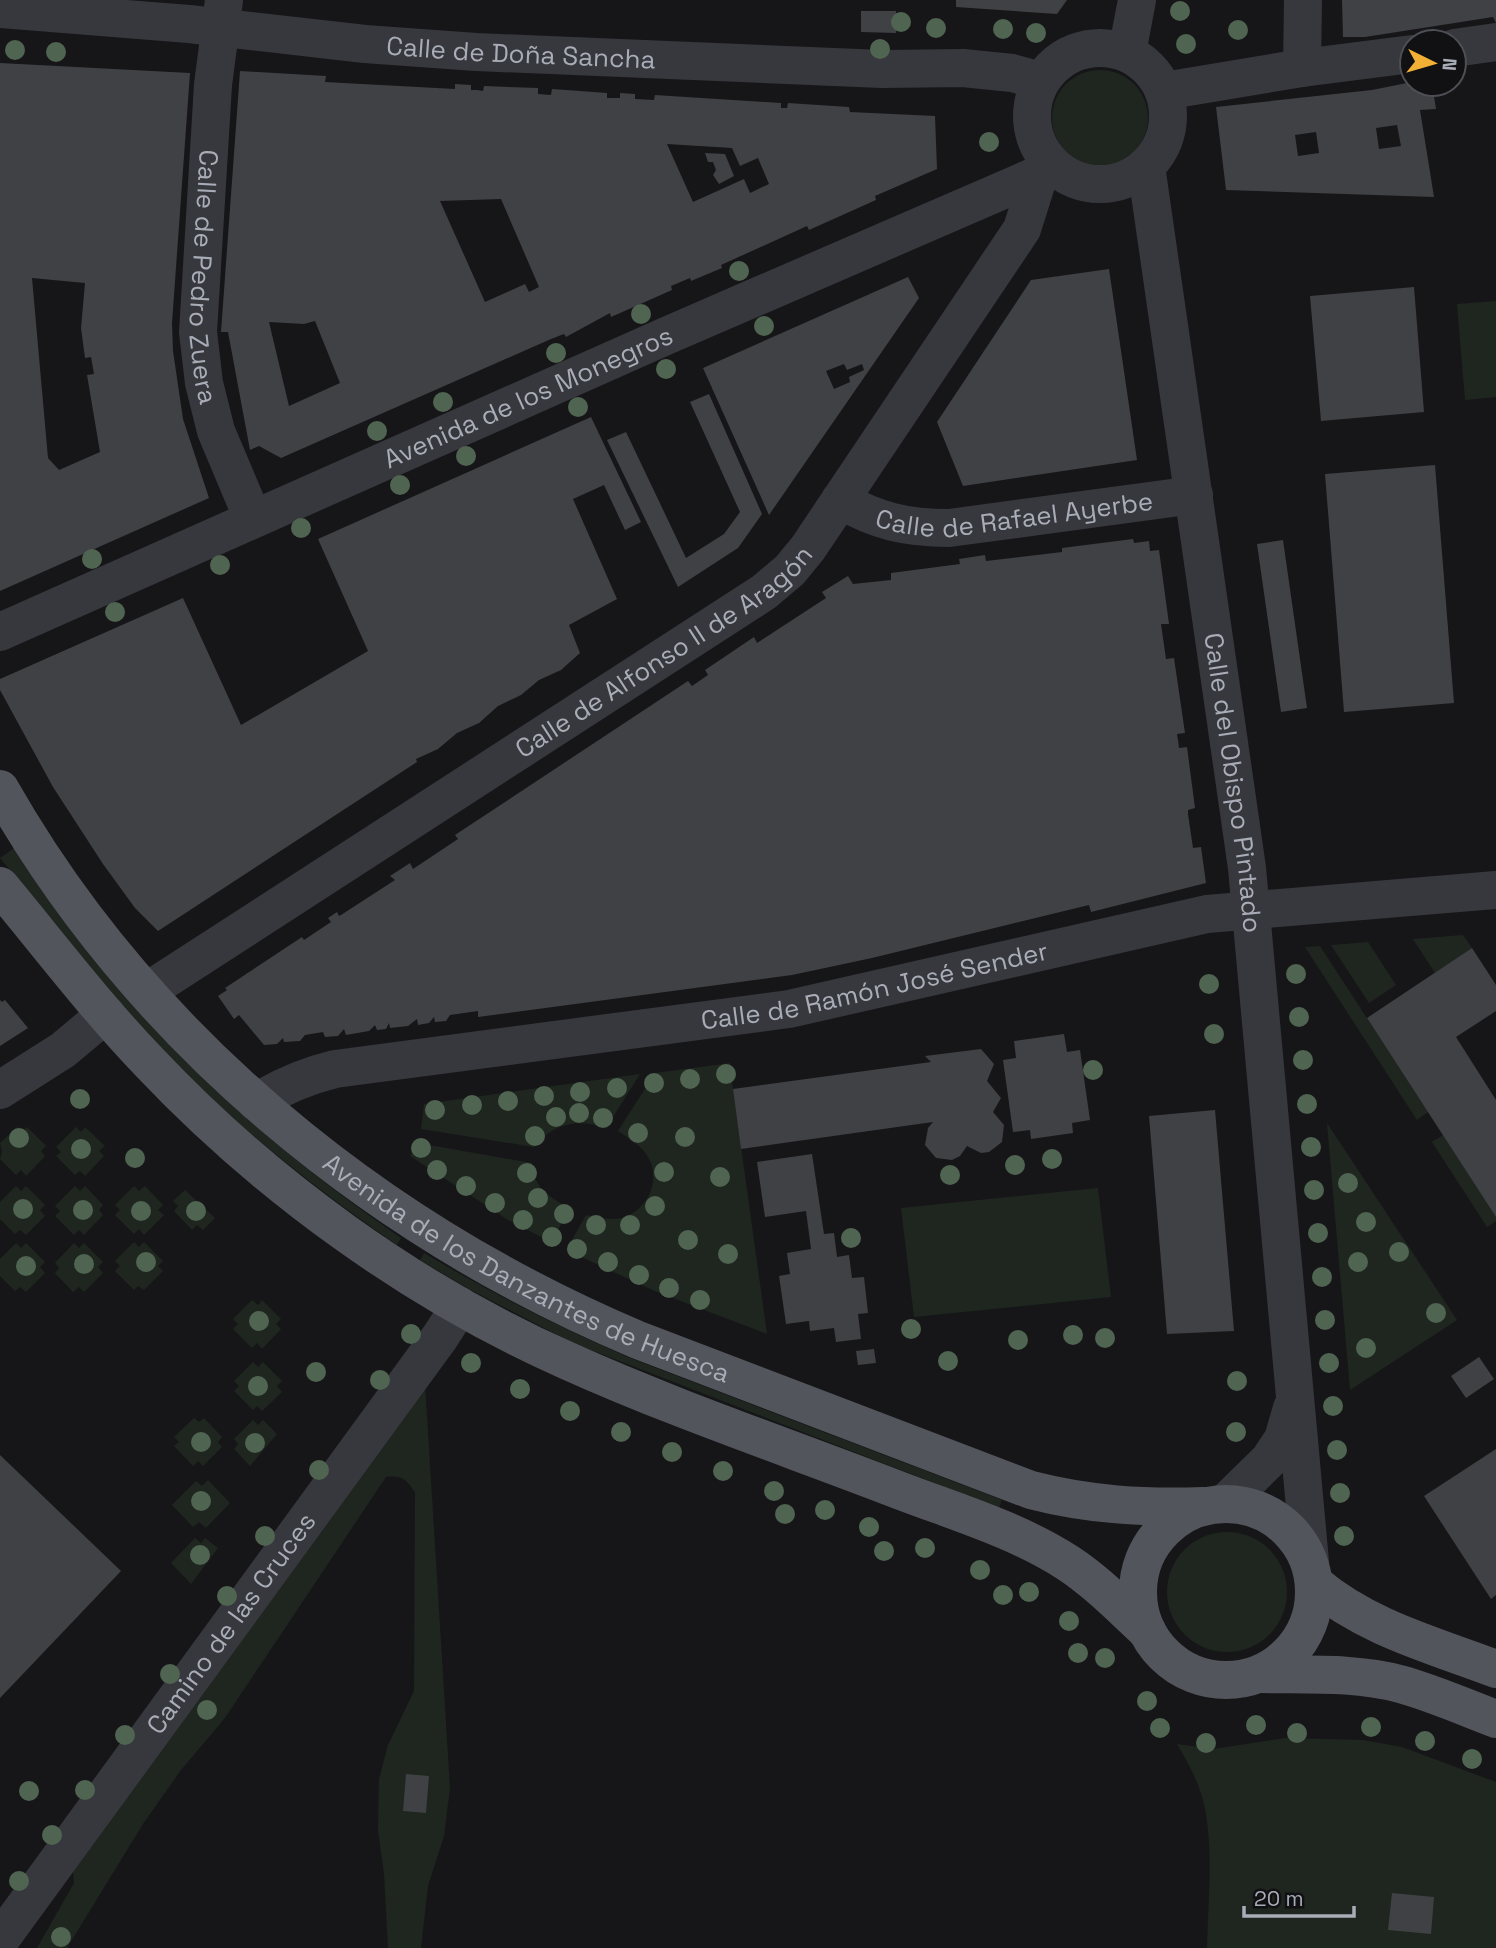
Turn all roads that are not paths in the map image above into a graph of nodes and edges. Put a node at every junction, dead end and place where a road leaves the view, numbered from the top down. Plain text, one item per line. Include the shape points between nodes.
1 (1137, 0) edge
2 (1303, 0) edge
3 (0, 9) edge
4 (222, 14) edge
5 (1496, 42) edge
6 (1468, 46) edge
7 (1127, 53) junction
8 (1398, 56) edge
9 (1302, 68) junction
10 (1041, 81) junction
11 (1164, 91) junction
12 (1146, 166) junction
13 (1047, 171) junction
14 (1194, 495) junction
15 (840, 500) junction
16 (253, 519) junction
17 (0, 632) edge
18 (0, 789) edge
19 (0, 886) edge
20 (1496, 890) edge
21 (1252, 909) junction
22 (146, 992) junction
23 (106, 1014) junction
24 (0, 1090) edge
25 (256, 1102) junction
26 (460, 1306) junction
27 (1294, 1403) junction
28 (1214, 1505) junction
29 (1312, 1573) junction
30 (1147, 1631) junction
31 (1496, 1669) edge
32 (1261, 1674) junction
33 (1496, 1719) edge
34 (0, 1940) edge

1 - 7 street
2 - 9 street
3 - 4 street, Calle de Doña Sancha
4 - 10 street, Calle de Doña Sancha via 365,44 882,69 963,68
4 - 16 street, Calle de Pedro Zuera via 213,85 198,332 216,431
5 - 6 street
7 - 10 street via 1088,48 1062,60
7 - 11 street via 1155,75
8 - 9 street
9 - 11 street
10 - 13 street via 1032,111 1033,127
11 - 12 street via 1166,131
12 - 13 street via 1111,183 1091,183
12 - 14 street, Calle del Obispo Pintado
13 - 15 street, Calle de Alfonso II de Aragón via 1022,229
13 - 16 street, Avenida de los Monegros
14 - 15 street, Calle de Rafael Ayerbe via 949,528 891,523
14 - 21 street, Calle del Obispo Pintado
15 - 22 street, Calle de Alfonso II de Aragón via 796,563 764,592
16 - 17 street, Avenida de los Monegros
18 - 22 main road, Avenida de los Danzantes de Huesca via 86,919
19 - 23 main road, Avenida de los Danzantes de Huesca
20 - 21 street, Calle de Ramón José Sender
21 - 25 street, Calle de Ramón José Sender via 1207,914 789,1009 335,1069 282,1087
21 - 27 street, Calle del Obispo Pintado
22 - 25 main road, Avenida de los Danzantes de Huesca
23 - 24 street
23 - 26 main road, Avenida de los Danzantes de Huesca via 188,1101 265,1170 370,1248
25 - 28 main road, Avenida de los Danzantes de Huesca via 414,1223 585,1318 1031,1490 1127,1507
26 - 30 main road, Avenida de los Danzantes de Huesca via 620,1384 1022,1539 1088,1578
26 - 34 street, Camino de las Cruces
27 - 28 street, Calle del Obispo Pintado via 1283,1439 1269,1460
27 - 29 street, Calle del Obispo Pintado
28 - 29 main road via 1247,1506 1267,1513 1300,1543
28 - 30 main road via 1183,1515 1151,1546 1138,1588
29 - 31 main road via 1349,1610 1371,1622
29 - 32 main road via 1313,1606 1307,1628 1280,1662
30 - 32 main road via 1160,1650 1196,1675 1217,1680
32 - 33 main road via 1382,1680

